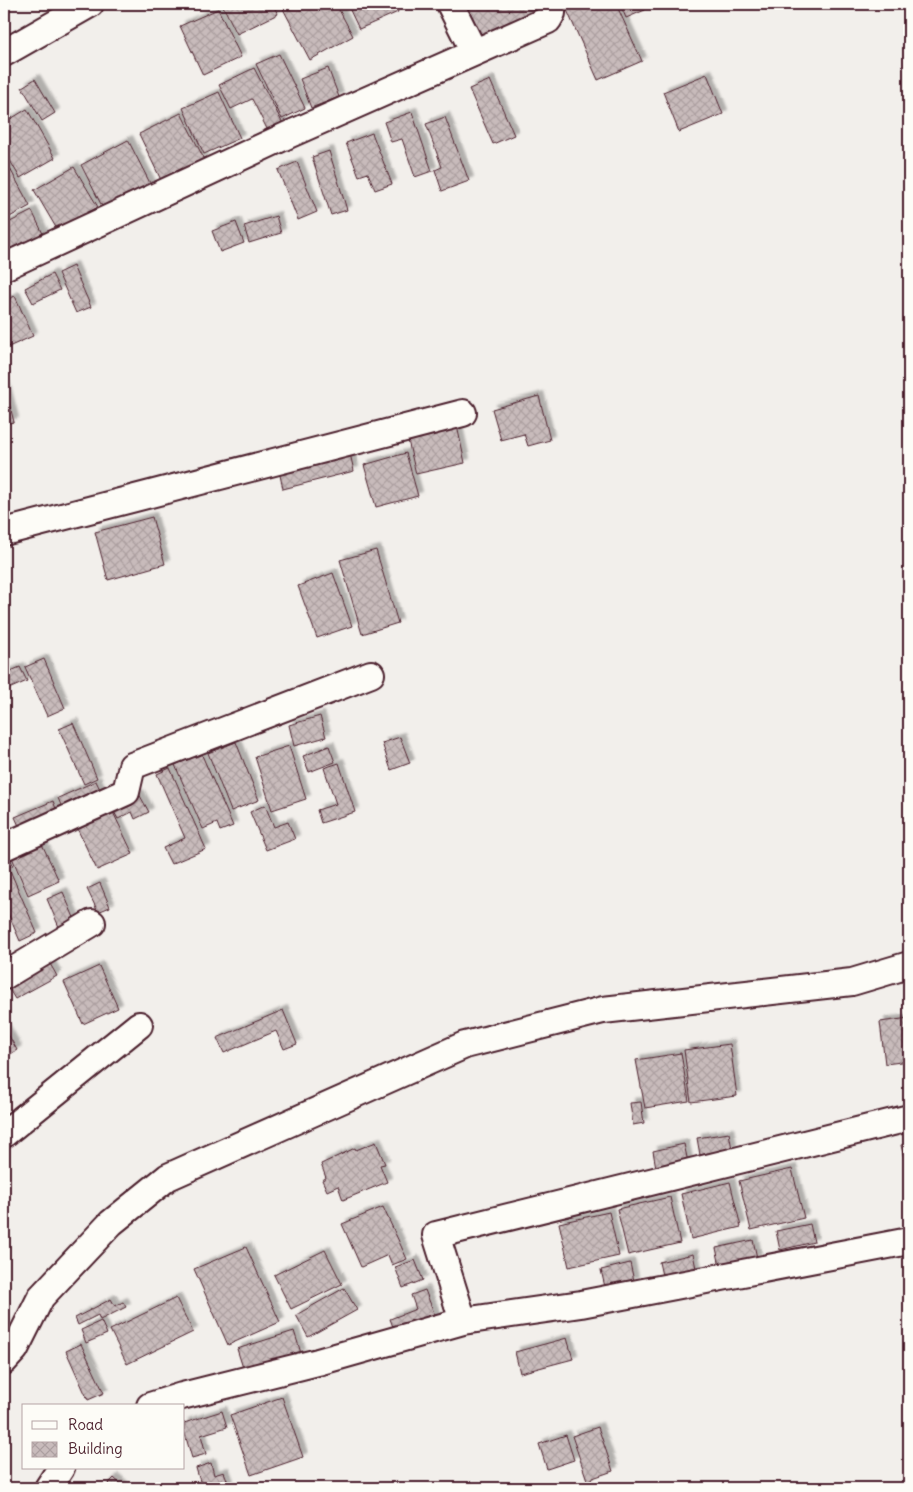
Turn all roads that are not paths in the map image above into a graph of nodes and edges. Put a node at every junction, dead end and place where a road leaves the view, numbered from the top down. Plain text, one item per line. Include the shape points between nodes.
1 (90, 4) edge
2 (450, 4) edge
3 (549, 4) edge
4 (474, 52) junction
5 (4, 53) edge
6 (4, 267) edge
7 (463, 413) dead end
8 (4, 532) edge
9 (371, 674) dead end
10 (4, 847) edge
11 (92, 923) dead end
12 (909, 965) edge
13 (4, 976) edge
14 (139, 1025) dead end
15 (909, 1118) edge
16 (4, 1134) edge
17 (909, 1241) edge
18 (464, 1321) junction
19 (4, 1362) edge
20 (156, 1404) edge
21 (60, 1470) edge
22 (48, 1488) edge

1 - 5 street
2 - 4 street
3 - 4 street via 552,13 548,20
4 - 6 street
7 - 8 street
9 - 10 street via 132,766 126,792
11 - 13 street
12 - 19 street via 852,982 603,1010 465,1045 168,1177 112,1223 41,1297 15,1349
14 - 16 street
15 - 18 street via 436,1235
17 - 18 street via 581,1304
18 - 20 street
21 - 22 street

